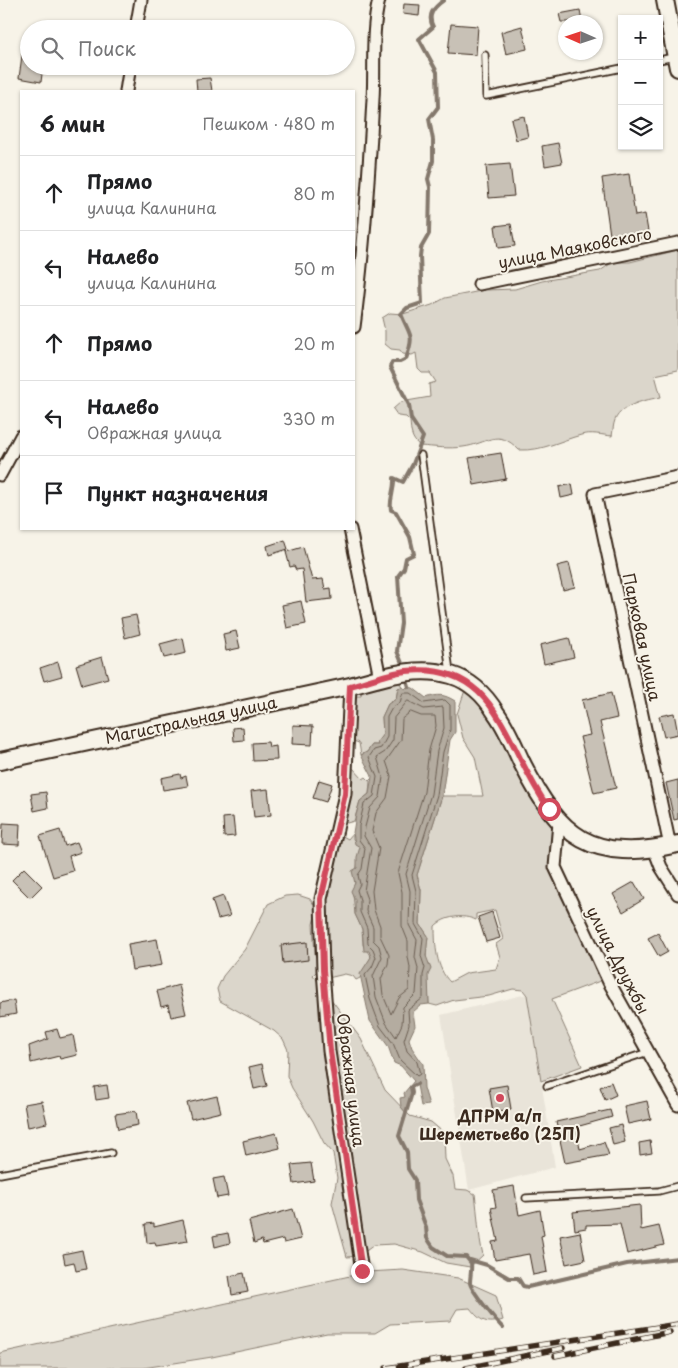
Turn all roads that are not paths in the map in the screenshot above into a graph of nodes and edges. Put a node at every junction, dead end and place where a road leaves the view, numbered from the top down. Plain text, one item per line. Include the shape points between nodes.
1 (141, 0) edge
2 (379, 0) edge
3 (665, 0) edge
4 (138, 20) edge
5 (485, 55) dead end
6 (663, 61) edge
7 (677, 63) edge
8 (618, 69) edge
9 (129, 75) edge
10 (126, 90) edge
11 (678, 243) edge
12 (479, 284) dead end
13 (355, 318) edge
14 (20, 438) edge
15 (421, 455) dead end
16 (0, 475) edge
17 (678, 477) edge
18 (350, 530) edge
19 (450, 674) junction
20 (381, 678) junction
21 (350, 686) junction
22 (0, 761) edge
23 (559, 823) junction
24 (668, 846) edge
25 (678, 894) edge
26 (648, 1052) junction
27 (547, 1086) dead end
28 (678, 1104) edge
29 (112, 1153) dead end
30 (0, 1174) edge
31 (678, 1186) edge
32 (526, 1198) dead end
33 (362, 1271) dead end

1 - 4 street
2 - 13 street via 375,15 373,110
3 - 7 street
5 - 8 lane via 486,96
6 - 7 lane
9 - 10 street
11 - 12 street, улица Маяковского
14 - 16 street
15 - 19 lane
17 - 24 street, Парковая улица via 595,494
18 - 20 street
19 - 20 street, Магистральная улица via 405,671
19 - 23 street via 468,682 486,697 504,724 534,785
20 - 21 street, Магистральная улица
21 - 22 street, Магистральная улица
21 - 33 street, Овражная улица via 345,794 321,908 330,1051
23 - 24 street via 592,846 619,851
23 - 26 street, улица Дружбы via 554,866 609,982
24 - 25 street, Парковая улица via 661,867
26 - 27 lane
26 - 28 street, улица Дружбы
29 - 30 lane
31 - 32 lane via 659,1191

